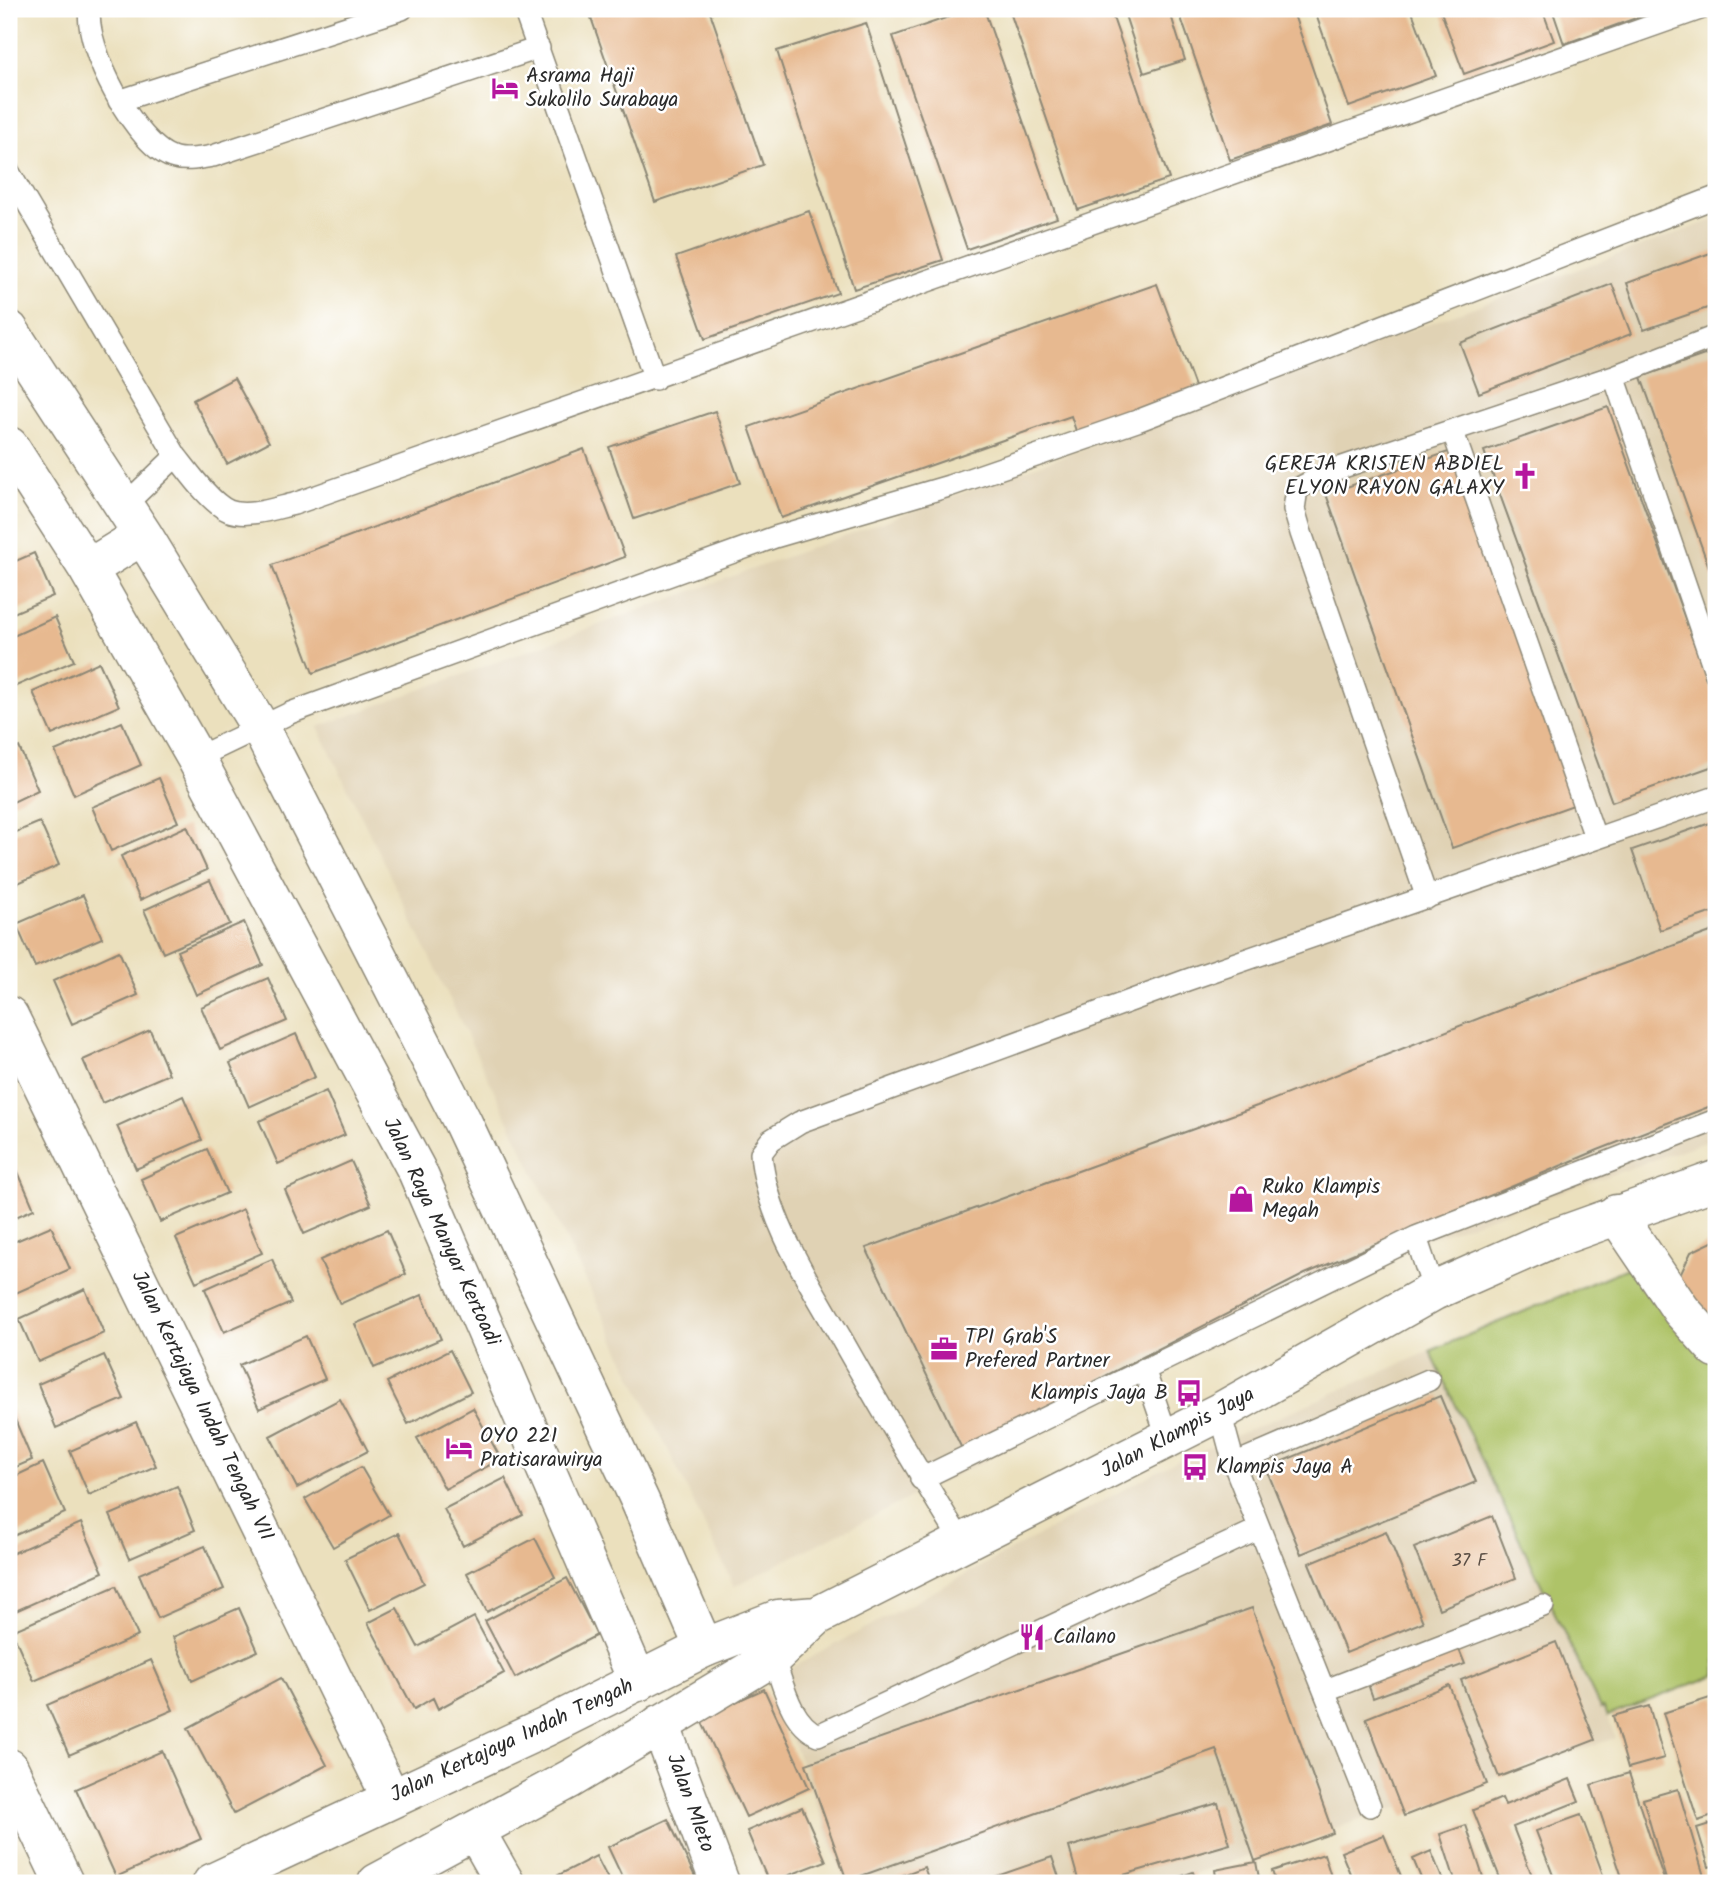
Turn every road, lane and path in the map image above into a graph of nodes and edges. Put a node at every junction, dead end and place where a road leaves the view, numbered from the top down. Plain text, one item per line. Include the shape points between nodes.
1 (90, 9) edge
2 (402, 9) edge
3 (524, 9) edge
4 (1700, 9) edge
5 (539, 48) junction
6 (119, 101) junction
7 (9, 172) edge
8 (1716, 197) edge
9 (9, 330) edge
10 (1716, 336) edge
11 (1614, 376) junction
12 (655, 379) junction
13 (1453, 432) junction
14 (9, 446) edge
15 (176, 456) junction
16 (117, 544) junction
17 (1716, 674) edge
18 (252, 730) junction
19 (203, 754) junction
20 (1716, 797) edge
21 (1595, 837) junction
22 (1427, 898) junction
23 (9, 1016) edge
24 (1716, 1120) edge
25 (1716, 1180) edge
26 (1616, 1214) junction
27 (1416, 1237) junction
28 (1434, 1291) junction
29 (1716, 1349) edge
30 (1144, 1368) junction
31 (1429, 1380) dead end
32 (1220, 1412) junction
33 (1168, 1439) junction
34 (1234, 1464) junction
35 (921, 1479) junction
36 (1259, 1529) junction
37 (961, 1541) junction
38 (1543, 1606) dead end
39 (817, 1616) junction
40 (773, 1657) junction
41 (671, 1665) junction
42 (1326, 1690) junction
43 (668, 1719) junction
44 (546, 1727) junction
45 (9, 1768) edge
46 (570, 1779) junction
47 (391, 1798) junction
48 (1370, 1806) dead end
49 (477, 1832) junction
50 (64, 1883) edge
51 (212, 1883) edge
52 (377, 1883) edge
53 (505, 1883) edge
54 (720, 1883) edge

1 - 6 lane via 92,39
2 - 6 lane
3 - 5 lane
4 - 12 lane
5 - 6 lane via 195,159 174,158 150,142
5 - 12 lane
7 - 15 lane
8 - 18 lane via 1137,421 775,537
9 - 16 street, Jalan Raya Manyar Kertoadi
10 - 11 lane
11 - 13 lane
11 - 17 lane
12 - 15 lane via 294,504 255,512 229,511
13 - 21 lane
13 - 22 lane via 1334,470 1297,489 1294,509
14 - 16 street, Jalan Raya Manyar Kertoadi
15 - 16 lane
16 - 18 street, Jalan Raya Manyar Kertoadi
16 - 19 street, Jalan Raya Manyar Kertoadi
18 - 19 lane
18 - 41 street, Jalan Raya Manyar Kertoadi via 463,1123 640,1501
19 - 41 street, Jalan Raya Manyar Kertoadi
20 - 21 lane
21 - 22 lane
22 - 35 lane via 800,1122 771,1140 761,1153 774,1209 810,1284
23 - 47 street, Jalan Kertajaya Indah Tengah VII
24 - 27 lane
25 - 26 street, Jalan Klampis Jaya
26 - 28 street, Jalan Klampis Jaya
26 - 29 street via 1681,1310
27 - 28 lane
27 - 30 lane
28 - 32 street, Jalan Klampis Jaya
30 - 33 lane
30 - 35 lane
31 - 34 lane
32 - 33 street, Jalan Klampis Jaya
32 - 34 lane
33 - 37 street, Jalan Klampis Jaya
34 - 36 lane
35 - 37 lane
36 - 40 lane via 818,1735 806,1730 795,1715
36 - 42 lane
37 - 39 street, Jalan Klampis Jaya
38 - 42 lane
39 - 40 street, Jalan Klampis Jaya
39 - 41 street, Jalan Kertajaya Indah Tengah via 778,1619
40 - 43 street, Jalan Klampis Jaya
41 - 44 street, Jalan Kertajaya Indah Tengah
42 - 48 lane
43 - 46 street
43 - 54 street, Jalan Mleto
44 - 46 street
44 - 47 street, Jalan Kertajaya Indah Tengah
45 - 50 street
46 - 49 street
47 - 51 street, Jalan Kertajaya Indah Tengah
49 - 52 street
49 - 53 street

